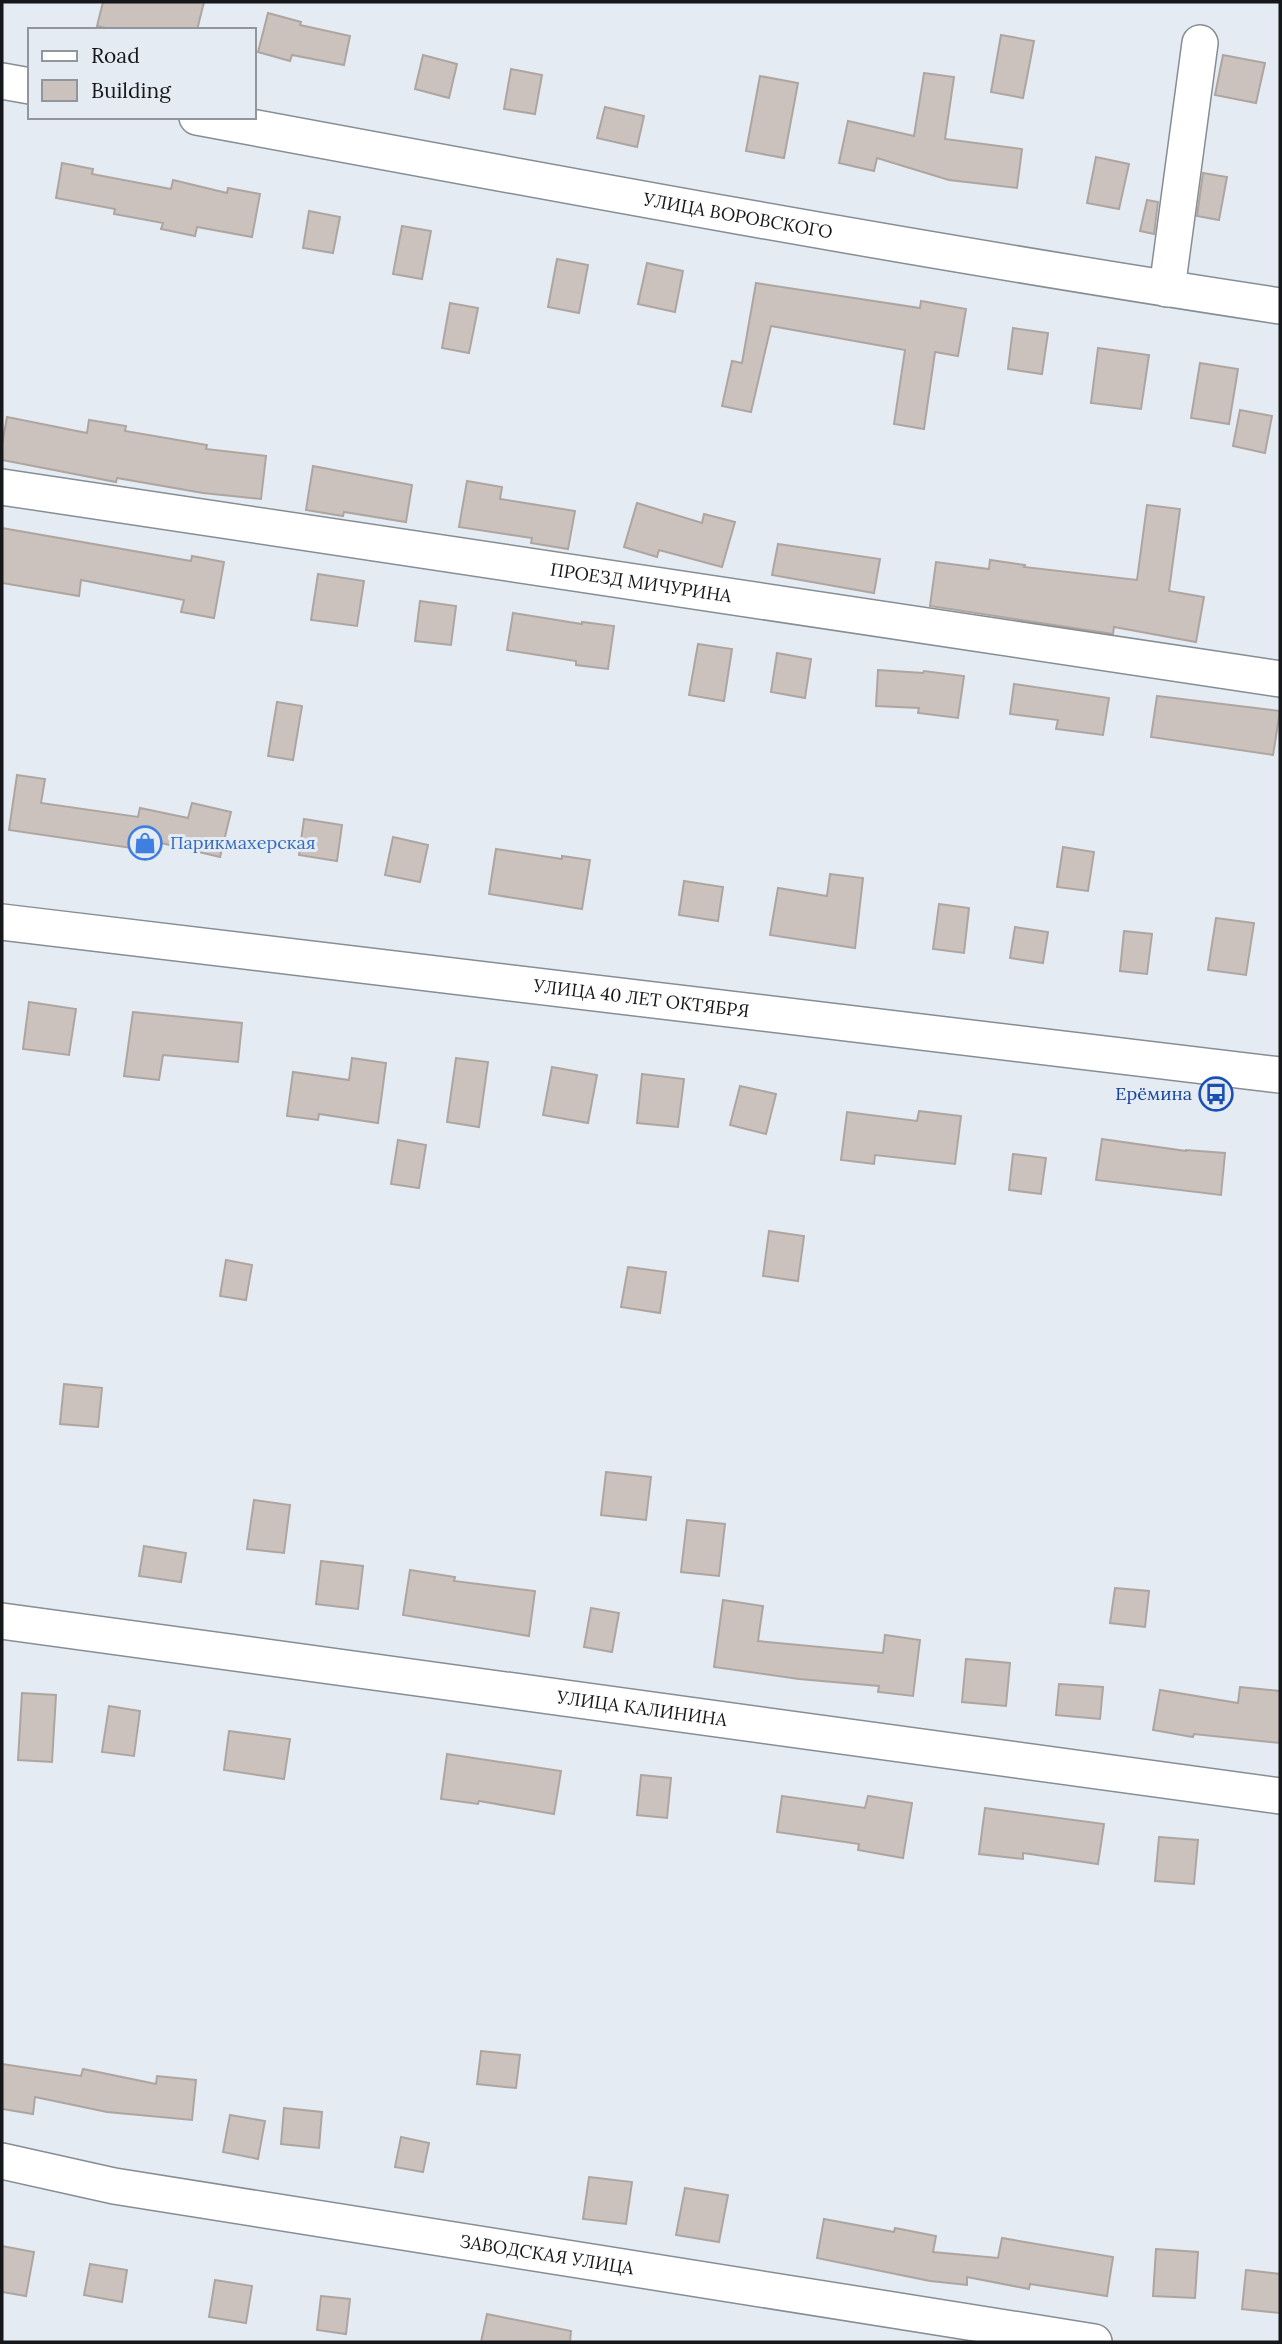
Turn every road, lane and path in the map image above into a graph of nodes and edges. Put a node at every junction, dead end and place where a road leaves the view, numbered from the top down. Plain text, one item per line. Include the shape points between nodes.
1 (1200, 43) dead end
2 (2, 81) edge
3 (28, 86) edge
4 (208, 119) edge
5 (1167, 289) junction
6 (1280, 306) edge
7 (2, 486) edge
8 (1280, 679) edge
9 (2, 922) edge
10 (1280, 1075) edge
11 (2, 1621) edge
12 (1280, 1796) edge
13 (2, 2161) edge
14 (1094, 2342) edge

1 - 5 street
2 - 3 street
4 - 5 street, УЛИЦА ВОРОВСКОГО
5 - 6 street, УЛИЦА ВОРОВСКОГО
7 - 8 street, ПРОЕЗД МИЧУРИНА
9 - 10 street, УЛИЦА 40 ЛЕТ ОКТЯБРЯ
11 - 12 street, УЛИЦА КАЛИНИНА
13 - 14 street, ЗАВОДСКАЯ УЛИЦА via 114,2186

